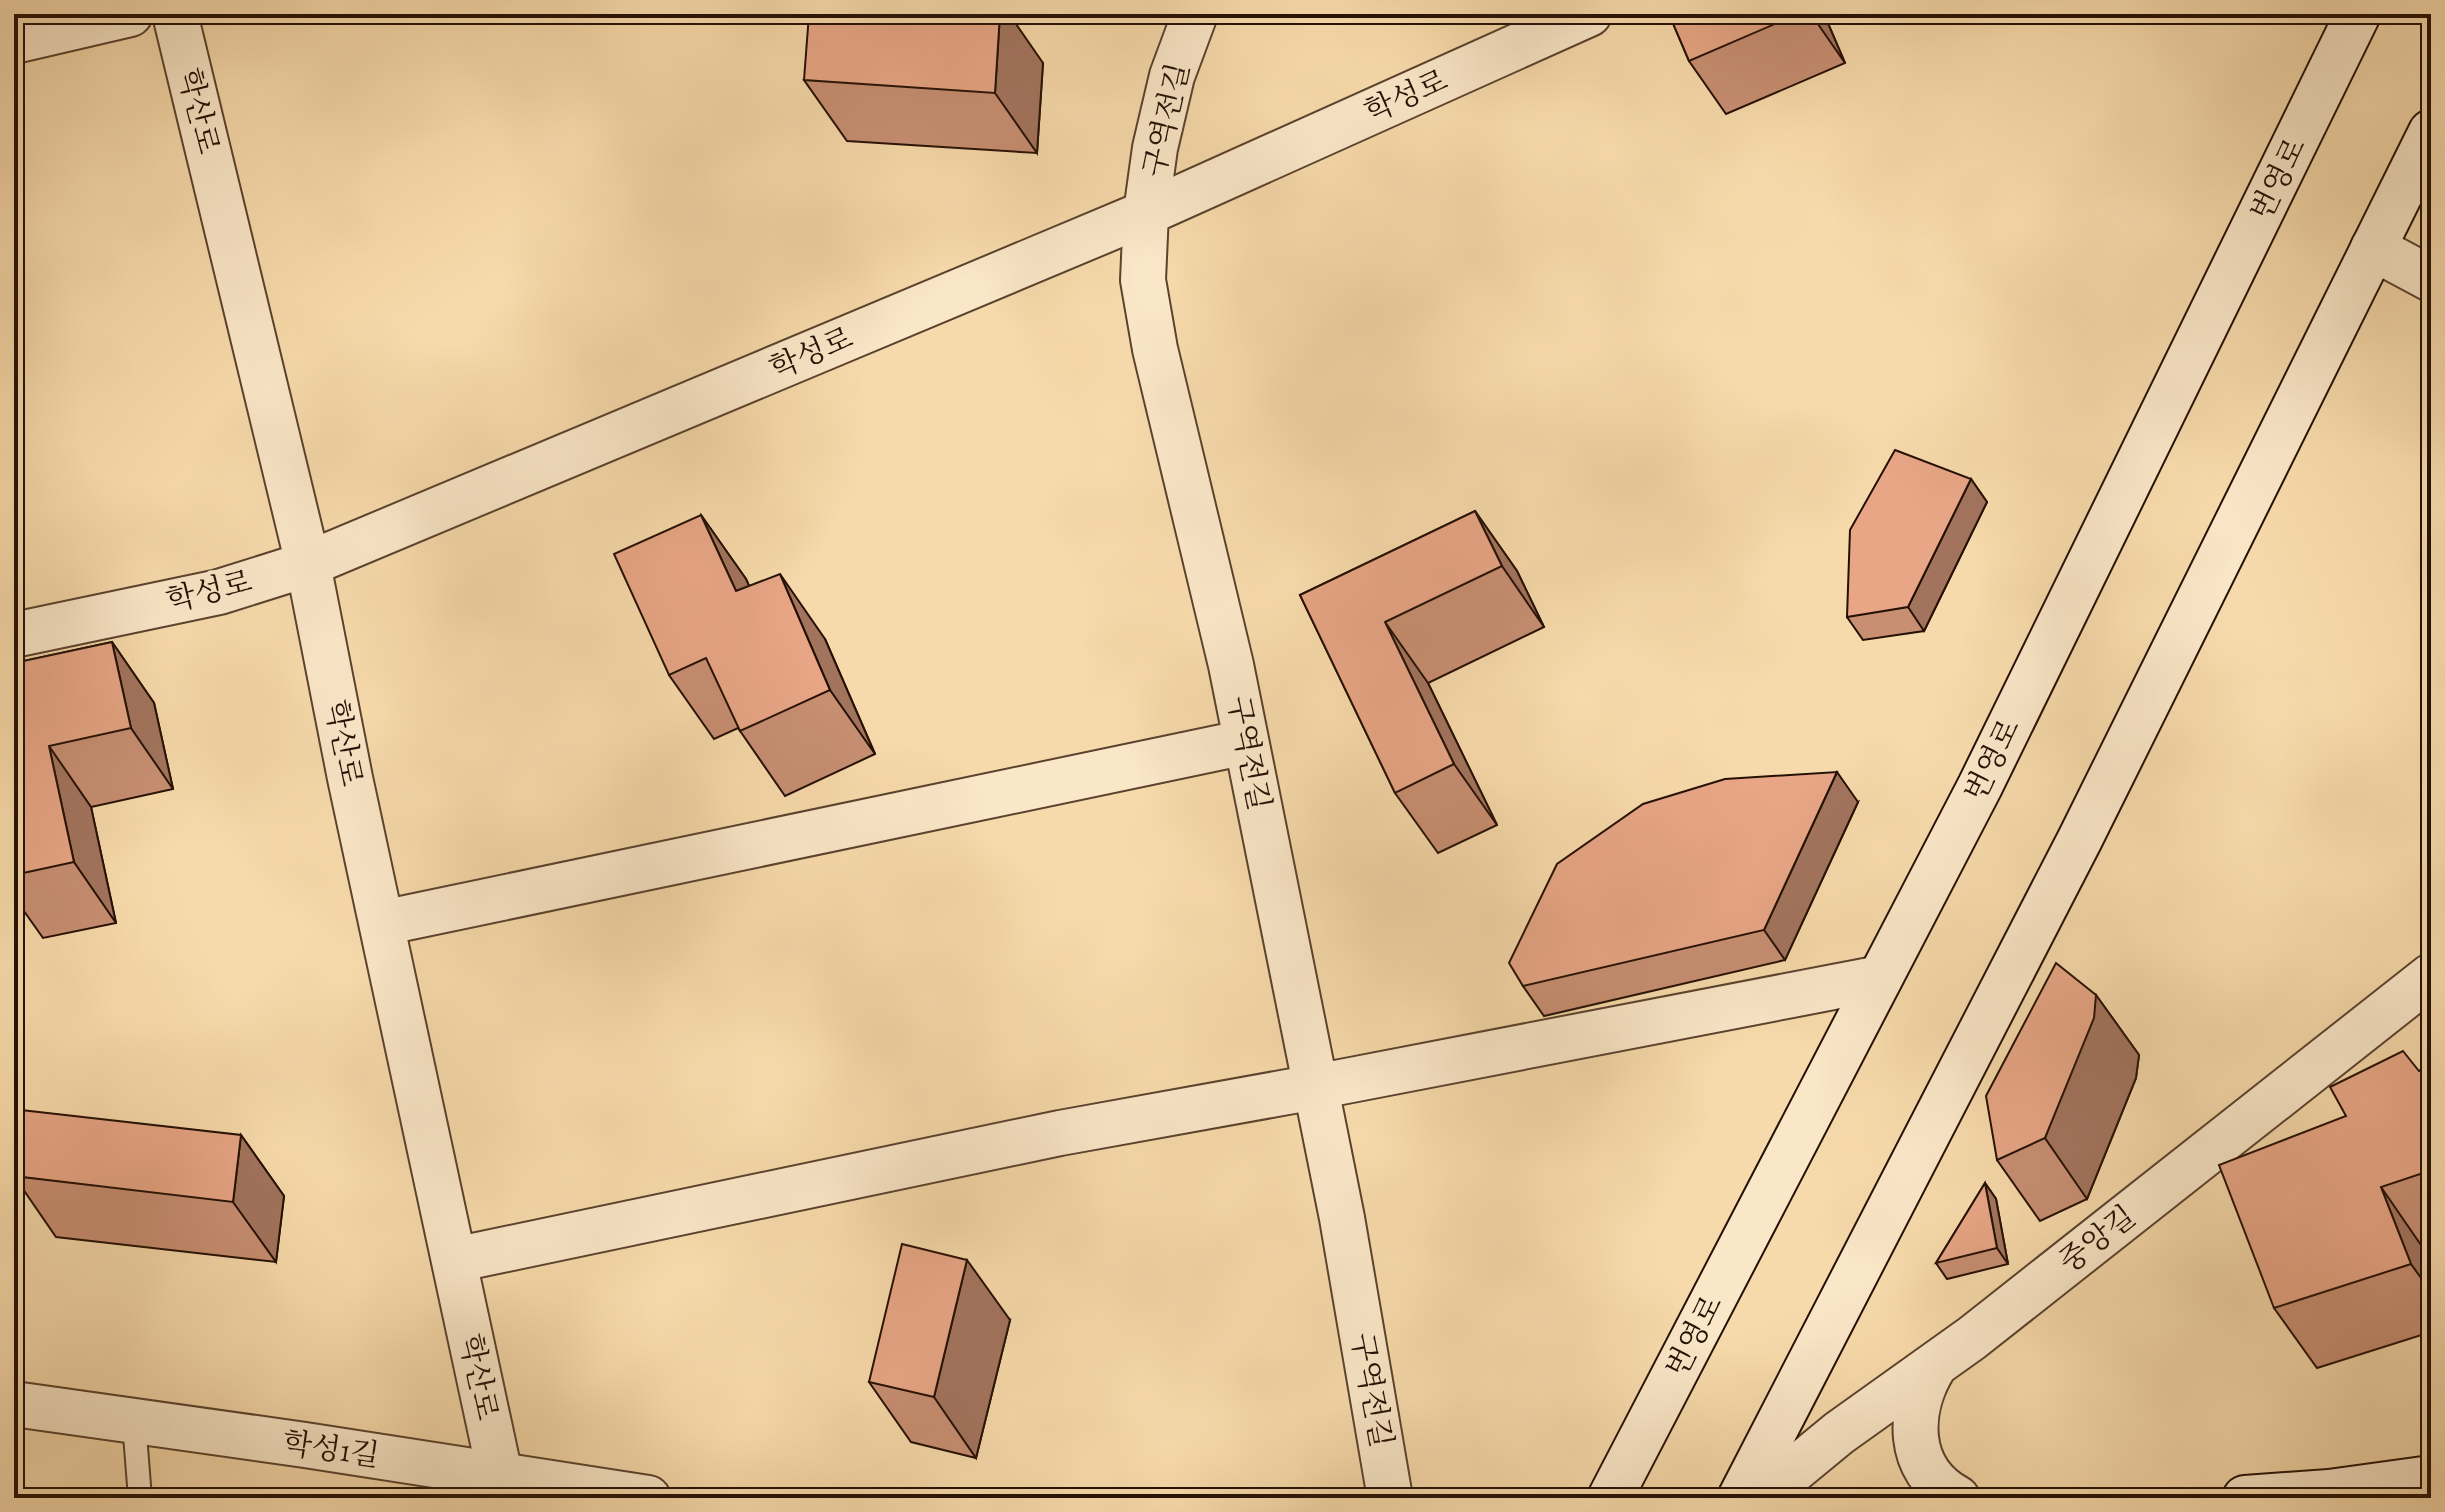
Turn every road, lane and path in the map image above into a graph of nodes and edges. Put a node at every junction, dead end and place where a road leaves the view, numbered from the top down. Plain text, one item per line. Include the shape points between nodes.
1 (130, 14) edge
2 (175, 14) edge
3 (1195, 14) edge
4 (1589, 14) edge
5 (2358, 14) edge
6 (14, 41) edge
7 (2431, 132) edge
8 (1146, 213) junction
9 (2373, 248) junction
10 (2431, 279) edge
11 (308, 564) junction
12 (14, 635) edge
13 (1246, 742) junction
14 (382, 923) junction
15 (2431, 976) edge
16 (1880, 978) junction
17 (1315, 1087) junction
18 (454, 1260) junction
19 (1935, 1365) junction
20 (14, 1404) edge
21 (134, 1422) junction
22 (500, 1475) junction
23 (2431, 1478) edge
24 (140, 1498) edge
25 (648, 1498) edge
26 (1390, 1498) edge
27 (1610, 1498) edge
28 (1740, 1498) edge
29 (1760, 1498) edge
30 (1957, 1498) edge
31 (2245, 1498) edge

1 - 6 street
2 - 11 street, 학산로
3 - 8 street, 구역전길 via 1172,76
4 - 8 street, 학성로
5 - 16 street, 번영로 via 1980,786
7 - 9 street
8 - 11 street, 학성로
8 - 13 street, 구역전길 via 1143,280 1155,349
9 - 10 street
9 - 28 street via 2080,839
11 - 12 street, 학성로 via 219,592
11 - 14 street, 학산로
13 - 14 street
13 - 17 street, 구역전길
14 - 18 street, 학산로
15 - 19 street, 중앙길
16 - 17 street
16 - 27 street, 번영로
17 - 18 street via 1060,1133
17 - 26 street, 구역전길
18 - 22 street, 학산로
19 - 29 street, 중앙길
19 - 30 street via 1922,1384 1915,1433 1929,1474
20 - 21 street, 학성1길
21 - 22 street, 학성1길
21 - 24 lane
22 - 25 street, 학성1길
23 - 31 street

